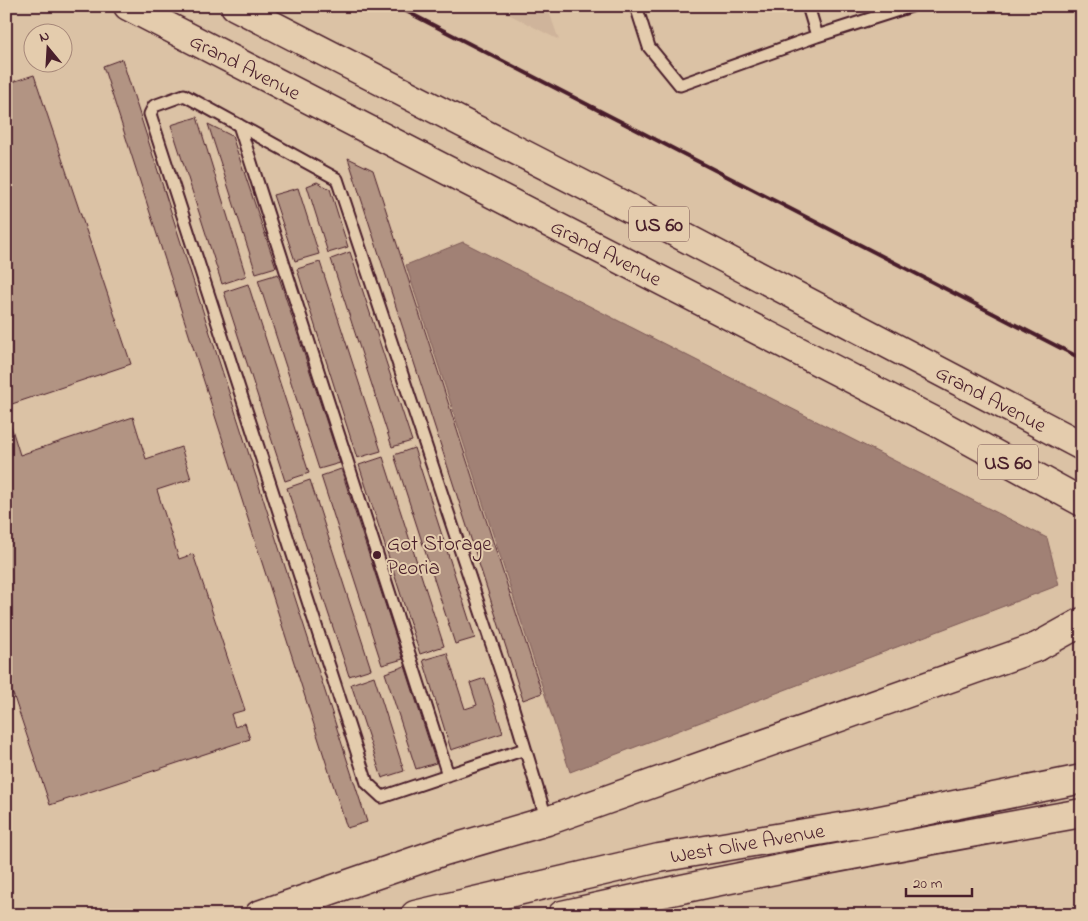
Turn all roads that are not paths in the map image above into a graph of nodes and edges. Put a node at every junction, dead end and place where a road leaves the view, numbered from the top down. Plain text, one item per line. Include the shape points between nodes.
1 (128, 6) edge
2 (235, 6) edge
3 (636, 6) edge
4 (808, 6) edge
5 (911, 6) edge
6 (818, 36) junction
7 (239, 125) junction
8 (1082, 446) edge
9 (1081, 502) edge
10 (1082, 622) edge
11 (1082, 638) edge
12 (1038, 647) junction
13 (525, 749) junction
14 (448, 775) junction
15 (1082, 779) edge
16 (1082, 813) edge
17 (547, 822) junction
18 (259, 915) edge
19 (414, 915) edge
20 (562, 915) edge

1 - 9 main road, Grand Avenue / US 60 via 936,422
2 - 8 main road, Grand Avenue / US 60 via 657,222
3 - 6 lane via 649,47 680,84
4 - 6 lane
5 - 6 lane
7 - 13 lane via 338,179
7 - 14 lane
7 - 14 lane via 184,96 154,106 150,114 367,783 382,797
10 - 12 main road
11 - 12 main road
12 - 17 main road
13 - 14 lane
13 - 17 lane
15 - 19 main road, West Olive Avenue via 876,821 660,858
16 - 20 main road, West Olive Avenue via 703,884
17 - 18 main road via 444,851

